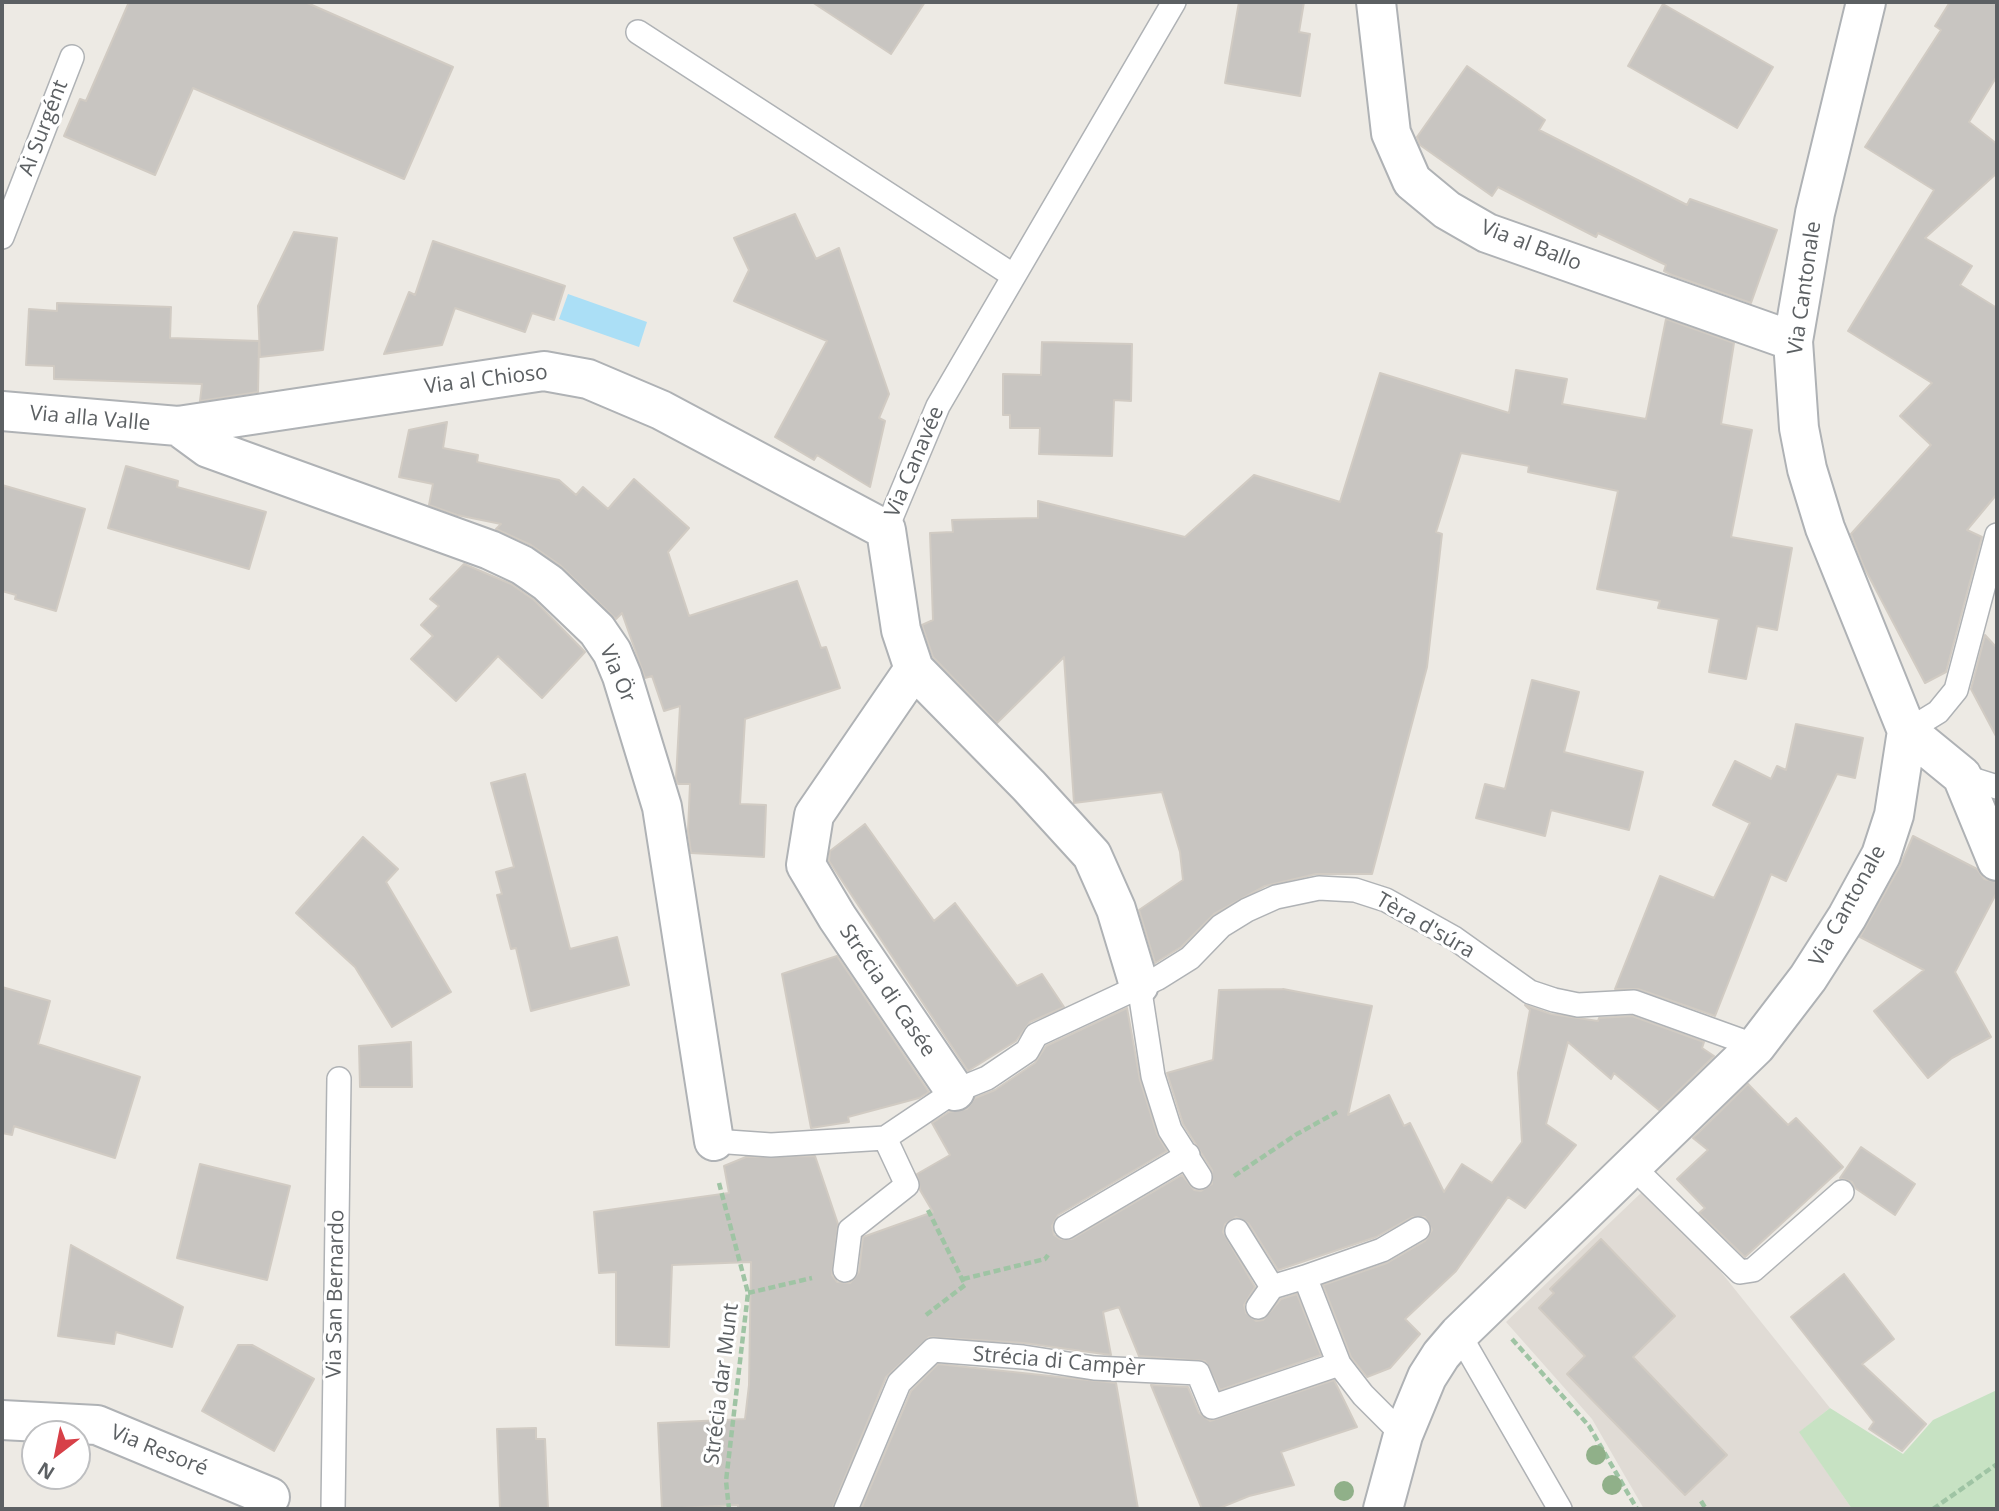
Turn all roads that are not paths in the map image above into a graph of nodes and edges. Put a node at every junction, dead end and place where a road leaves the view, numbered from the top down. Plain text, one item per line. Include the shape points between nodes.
1 (1174, 2) edge
2 (1376, 2) edge
3 (1866, 2) edge
4 (638, 32) dead end
5 (72, 57) dead end
6 (2, 237) edge
7 (1014, 276) junction
8 (1793, 341) junction
9 (2, 411) edge
10 (178, 426) junction
11 (886, 530) junction
12 (1997, 535) edge
13 (914, 669) junction
14 (1907, 731) junction
15 (1980, 781) edge
16 (1997, 861) edge
17 (1139, 985) junction
18 (1756, 1046) junction
19 (339, 1079) dead end
20 (955, 1091) junction
21 (885, 1138) junction
22 (714, 1140) joint
23 (1188, 1154) junction
24 (1633, 1167) junction
25 (1211, 1180) road end
26 (1842, 1192) dead end
27 (1066, 1227) road end
28 (1418, 1229) dead end
29 (1237, 1231) dead end
30 (845, 1270) road end
31 (1305, 1277) junction
32 (1272, 1287) junction
33 (1258, 1307) dead end
34 (1471, 1322) junction
35 (1339, 1364) junction
36 (2, 1420) edge
37 (1404, 1435) junction
38 (274, 1505) edge
39 (333, 1509) edge
40 (846, 1509) edge
41 (1383, 1509) edge
42 (1560, 1509) edge

1 - 7 lane, Via Canavée
2 - 8 street, Via al Ballo via 1391,133 1412,181 1487,233
3 - 8 street, Via Cantonale via 1815,213
4 - 7 lane
5 - 6 lane, Ai Surgént
7 - 11 lane, Via Canavée via 938,406
8 - 14 street, Via Cantonale via 1807,469 1825,528
9 - 10 street, Via alla Valle
10 - 11 street, Via al Chioso via 521,372 563,372 661,410
10 - 22 street, Via Ör via 208,448 500,555 548,583 597,630 622,676 662,807
11 - 13 street, Via Canavée via 901,630
12 - 14 lane via 1956,691 1938,712
13 - 17 street, Via Canavée via 1092,855 1116,909
13 - 20 street, Strécia di Casée via 814,815 806,865
14 - 15 street
14 - 18 street, Via Cantonale via 1894,815 1881,855 1814,968
15 - 16 street
17 - 18 lane, Tèra d'súra via 1190,958 1221,926 1276,897 1319,888 1355,890 1386,900 1454,938 1530,992 1578,1005 1634,1002
17 - 20 lane, Tèra d'súra via 1037,1035 1027,1051 987,1078
17 - 23 lane via 1153,1076 1170,1130
18 - 24 street, Via Cantonale
19 - 39 lane, Via San Bernardo
20 - 21 lane
21 - 22 lane via 771,1144
21 - 30 lane via 907,1185 850,1230
23 - 25 lane
23 - 27 lane
24 - 26 lane via 1740,1272 1754,1270
24 - 34 street, Via Cantonale
28 - 31 lane via 1382,1250
29 - 32 lane
31 - 32 lane
31 - 35 lane
32 - 33 lane
34 - 37 street, Via Cantonale via 1427,1377
34 - 42 lane
35 - 37 lane
35 - 40 lane, Strécia di Campèr via 1212,1408 1198,1373 1094,1368 933,1350 899,1383
36 - 38 street, Via Resoré via 97,1425
37 - 41 street, Via Cantonale

